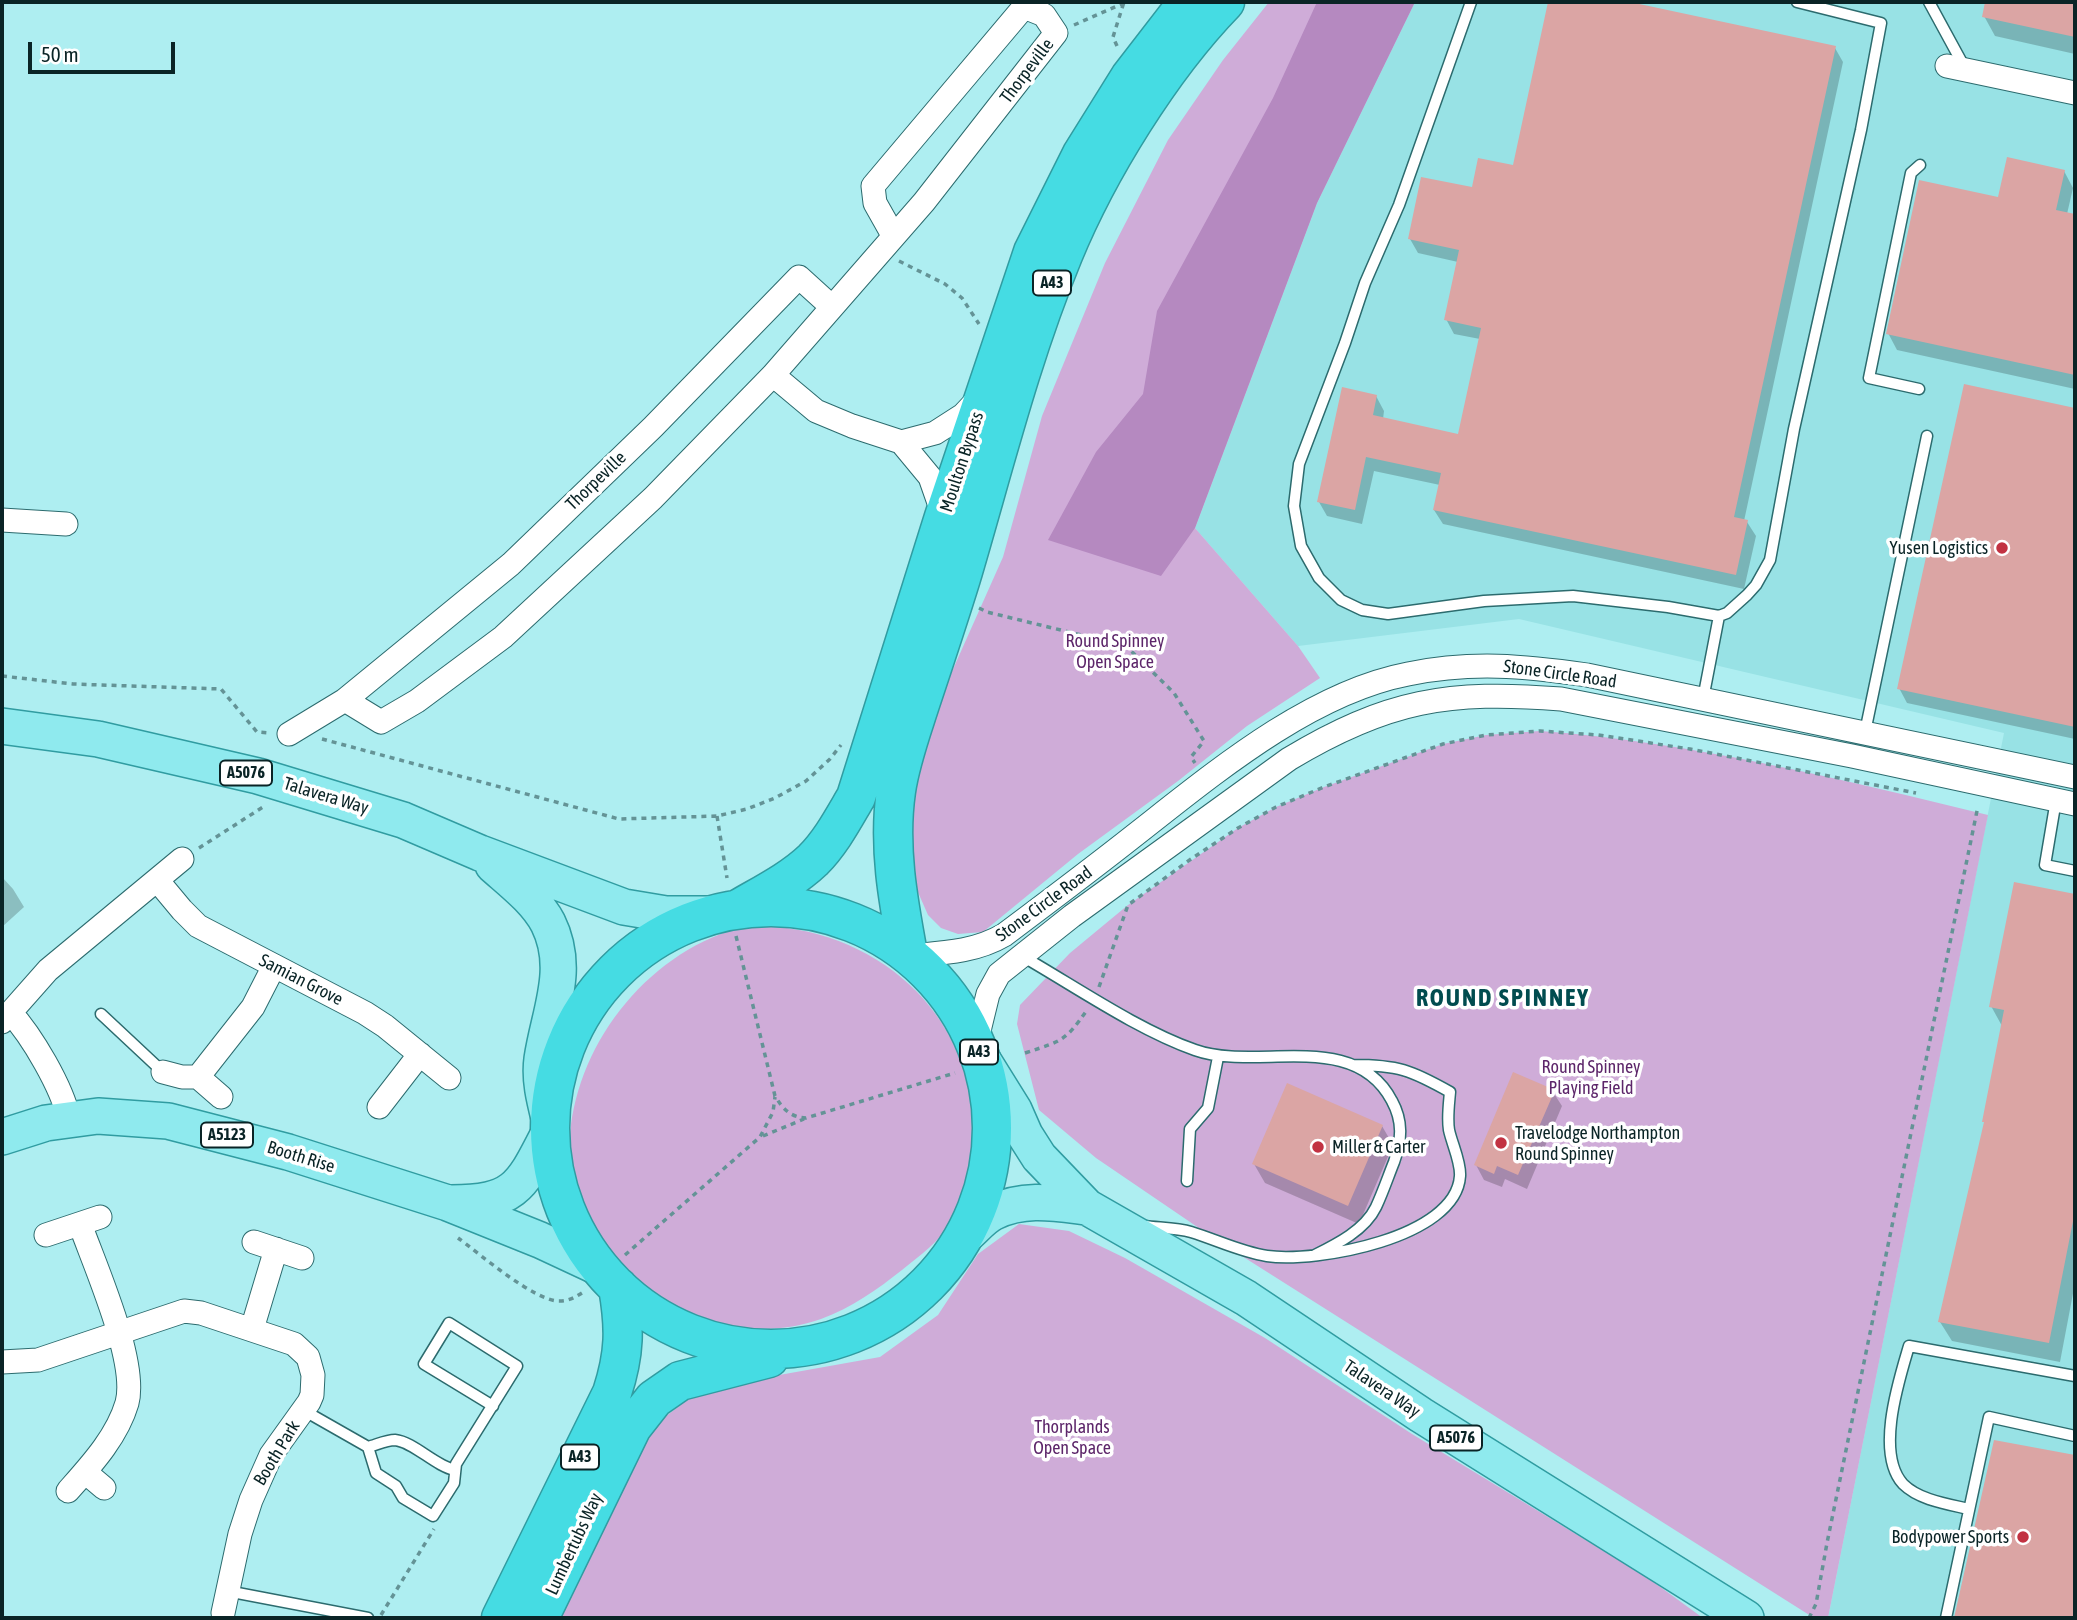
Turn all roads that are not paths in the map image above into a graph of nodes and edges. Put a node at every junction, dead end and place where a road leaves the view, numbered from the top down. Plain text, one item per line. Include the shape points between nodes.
1 (1188, 2) edge
2 (1225, 2) edge
3 (1471, 2) edge
4 (1797, 2) edge
5 (1929, 2) edge
6 (1956, 68) joint
7 (2075, 93) edge
8 (1920, 165) dead end
9 (886, 243) junction
10 (832, 307) junction
11 (773, 375) junction
12 (1919, 389) dead end
13 (986, 391) junction
14 (1927, 436) dead end
15 (901, 442) junction
16 (944, 517) junction
17 (2, 520) edge
18 (66, 524) dead end
19 (1719, 616) junction
20 (1703, 699) junction
21 (345, 700) junction
22 (2, 726) edge
23 (1865, 732) junction
24 (289, 734) road end
25 (2075, 777) edge
26 (2066, 802) edge
27 (480, 853) junction
28 (183, 859) dead end
29 (2075, 871) edge
30 (157, 880) junction
31 (729, 909) junction
32 (909, 955) junction
33 (1022, 956) junction
34 (274, 966) junction
35 (101, 1014) dead end
36 (6, 1017) edge
37 (420, 1054) junction
38 (1218, 1057) junction
39 (971, 1058) junction
40 (1353, 1065) junction
41 (163, 1072) joint
42 (198, 1077) junction
43 (449, 1078) dead end
44 (221, 1097) dead end
45 (379, 1107) dead end
46 (69, 1119) junction
47 (550, 1126) junction
48 (2, 1137) edge
49 (1187, 1181) dead end
50 (1100, 1215) junction
51 (451, 1220) junction
52 (46, 1235) dead end
53 (964, 1237) junction
54 (254, 1242) dead end
55 (276, 1249) junction
56 (1315, 1255) junction
57 (302, 1258) dead end
58 (606, 1276) junction
59 (252, 1329) junction
60 (118, 1333) junction
61 (811, 1345) junction
62 (2, 1362) edge
63 (2075, 1376) edge
64 (493, 1406) junction
65 (303, 1410) junction
66 (2075, 1436) edge
67 (368, 1447) junction
68 (455, 1470) junction
69 (85, 1472) junction
70 (104, 1488) dead end
71 (68, 1491) dead end
72 (1969, 1508) junction
73 (225, 1602) joint
74 (306, 1606) junction
75 (303, 1618) edge
76 (368, 1618) edge
77 (501, 1618) edge
78 (539, 1618) edge
79 (1746, 1618) edge
80 (1946, 1618) edge

1 - 13 highway, Moulton Bypass / A43 via 1130,77 1082,154 1033,252
2 - 32 highway, Moulton Bypass / A43 via 1172,65 1131,126 1083,211 1037,323 896,789 892,835 897,896
3 - 19 lane via 1299,464 1294,506 1301,546 1319,578 1341,600 1362,611 1388,614 1573,596
4 - 19 lane via 1881,23 1770,560 1747,595
5 - 6 lane
6 - 7 street
8 - 12 lane via 1911,173 1869,378
9 - 9 street, Thorpeville via 932,192 1056,33 1044,15 1024,7 873,186
9 - 10 street, Thorpeville
10 - 11 street, Thorpeville
10 - 21 street, Thorpeville via 799,276 653,427 511,564
11 - 15 street via 816,411
11 - 21 street, Thorpeville via 633,517 503,638 381,722
13 - 15 street via 963,415 935,433
13 - 16 highway, Moulton Bypass / A43
14 - 23 lane
15 - 16 street via 930,477
16 - 31 highway, Moulton Bypass / A43 via 856,797 837,831 812,860 779,885
17 - 18 street
19 - 20 lane
20 - 23 street, Stone Circle Road
20 - 32 street, Stone Circle Road via 1519,666 1462,665 1406,674 1358,689 1280,729 1004,935 961,951
21 - 24 street, Thorpeville
22 - 27 main road, Talavera Way / A5076 via 98,739 258,776 403,820
23 - 25 street, Stone Circle Road
26 - 29 lane via 2045,865
26 - 33 street, Stone Circle Road via 1561,699 1514,695 1438,699 1365,719 1289,759
27 - 31 main road, Talavera Way / A5076 via 624,907 666,914
27 - 47 main road, Talavera Way / A5076 via 529,897 547,922 557,949 559,982 541,1061
28 - 30 street
30 - 34 street, Samian Grove via 198,926
30 - 36 street via 48,970
31 - 32 highway, A43 via 774,907 822,913 878,934
31 - 47 highway, A43 via 650,943 598,990 563,1052
32 - 39 highway, A43 via 949,996
33 - 38 lane via 1170,1041
33 - 39 street, Stone Circle Road via 999,975 988,994
34 - 37 street, Samian Grove via 365,1013
34 - 42 street via 253,1007
35 - 41 lane
36 - 46 street via 24,1028
37 - 43 street, Samian Grove
37 - 45 street
38 - 40 lane via 1313,1057
38 - 49 lane via 1208,1108 1190,1129
39 - 50 main road, Talavera Way / A5076 via 1014,1110 1039,1157
39 - 53 highway, A43 via 990,1097 992,1148 978,1209
40 - 56 lane via 1372,1077 1393,1103 1401,1131 1399,1149 1376,1209 1341,1241
40 - 56 lane via 1385,1065 1415,1073 1450,1092 1448,1126 1460,1176 1452,1200 1418,1228 1363,1248
41 - 42 street
42 - 44 street
46 - 48 main road, Booth Rise / A5123
46 - 51 main road, Booth Rise / A5123 via 121,1116 168,1121 288,1152
47 - 51 main road, Booth Rise / A5123 via 516,1186
47 - 58 highway, A43 via 563,1203
50 - 53 main road, Talavera Way / A5076 via 1027,1202 992,1213
50 - 56 lane via 1188,1231 1268,1256
50 - 79 main road, Talavera Way / A5076 via 1246,1298 1421,1415
51 - 58 main road, Booth Rise / A5123 via 540,1240
52 - 60 street via 90,1220
53 - 61 highway, A43 via 936,1276 900,1308 858,1331
54 - 55 street
55 - 57 street
55 - 59 street
58 - 61 highway, A43 via 651,1313 688,1333 770,1349
58 - 77 highway, Lumbertubs Way / A43 via 625,1335 619,1371
59 - 60 street, Booth Park via 184,1311
59 - 65 street, Booth Park via 294,1344 308,1357 313,1386
60 - 62 street, Booth Park via 38,1360
60 - 69 street via 129,1371 127,1401 114,1432
61 - 78 highway, Lumbertubs Way / A43 via 680,1381 653,1399 626,1438
63 - 72 lane via 1909,1346 1891,1408 1895,1471 1904,1485 1926,1498
64 - 64 lane via 517,1366 449,1323 424,1364
64 - 68 lane
65 - 67 lane
65 - 73 street, Booth Park via 271,1455 251,1500
66 - 72 lane via 1989,1417
67 - 68 lane via 401,1441
67 - 68 lane via 376,1473 396,1486 403,1498 433,1516 454,1483
69 - 70 street
69 - 71 street
72 - 80 lane
73 - 74 lane
74 - 75 lane
74 - 76 lane

